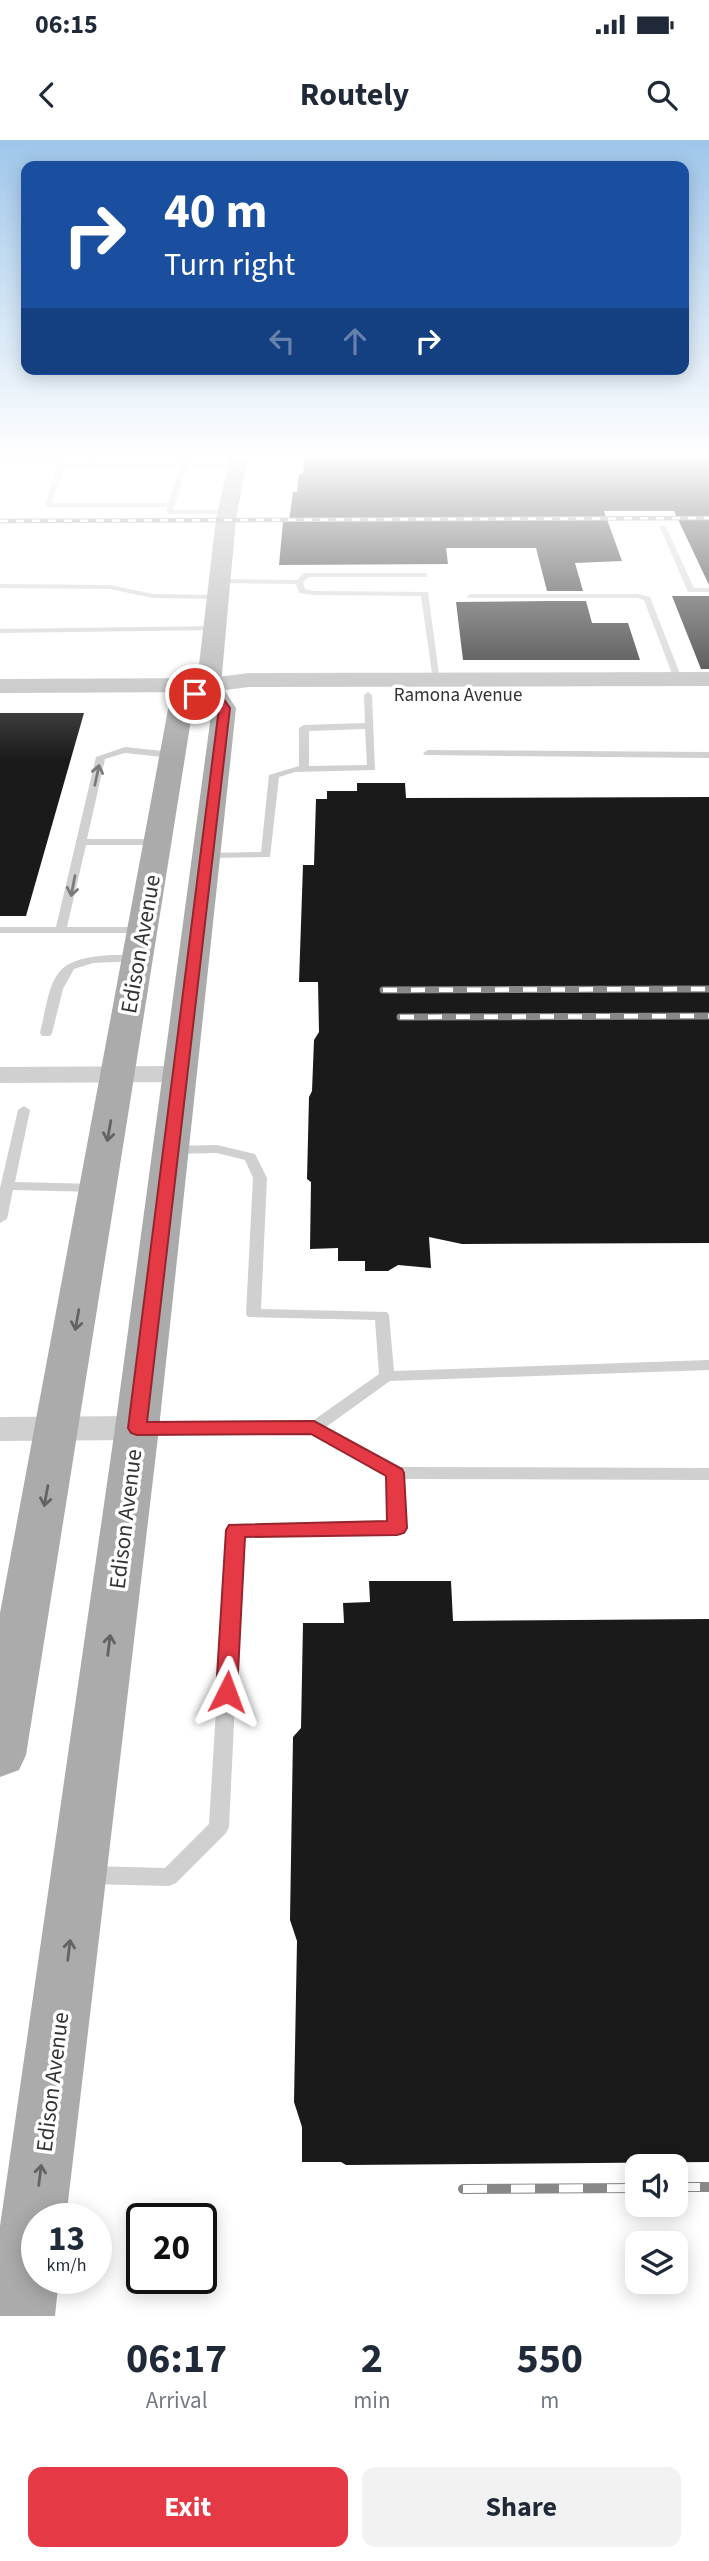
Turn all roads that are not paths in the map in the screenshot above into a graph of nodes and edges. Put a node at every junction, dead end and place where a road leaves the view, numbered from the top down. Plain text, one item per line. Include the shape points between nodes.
1 (223, 558) edge
2 (676, 558) edge
3 (424, 575) dead end
4 (299, 582) junction
5 (0, 586) edge
6 (219, 589) junction
7 (709, 590) edge
8 (471, 596) dead end
9 (215, 628) junction
10 (0, 631) edge
11 (678, 679) junction
12 (709, 679) edge
13 (437, 680) junction
14 (209, 685) junction
15 (0, 686) edge
16 (709, 694) edge
17 (368, 695) junction
18 (370, 726) junction
19 (428, 753) dead end
20 (173, 755) junction
21 (709, 755) edge
22 (304, 769) junction
23 (82, 842) junction
24 (158, 842) junction
25 (206, 856) junction
26 (198, 923) junction
27 (0, 930) edge
28 (61, 930) junction
29 (141, 944) junction
30 (46, 1033) dead end
31 (118, 1074) junction
32 (180, 1074) junction
33 (0, 1075) edge
34 (24, 1110) dead end
35 (171, 1150) junction
36 (8, 1186) junction
37 (99, 1188) junction
38 (0, 1219) edge
39 (709, 1365) edge
40 (387, 1376) junction
41 (314, 1427) junction
42 (137, 1428) junction
43 (0, 1429) edge
44 (58, 1429) junction
45 (395, 1473) junction
46 (709, 1474) edge
47 (0, 1755) edge
48 (79, 1875) junction
49 (21, 2316) edge

1 - 6 main road
2 - 7 lane via 691,590
3 - 4 lane via 307,575
4 - 6 lane
4 - 13 lane via 302,592 425,594
5 - 6 lane via 110,587 153,596
6 - 9 main road
8 - 11 lane via 647,599
9 - 10 lane
9 - 14 main road
11 - 12 main road, Ramona Avenue
11 - 13 main road, Ramona Avenue
13 - 14 main road, Ramona Avenue via 249,680
14 - 15 main road, Ramona Avenue
14 - 17 main road, Ramona Avenue via 247,695
14 - 20 main road, Edison Avenue via 181,704
14 - 25 main road, Edison Avenue via 225,708
16 - 17 main road, Ramona Avenue
17 - 18 lane
18 - 22 lane via 304,728
18 - 22 lane via 372,768
19 - 21 lane
23 -> 20 lane via 101,757 125,750
20 - 24 main road, Edison Avenue
22 - 25 lane via 274,775 265,855
23 - 24 lane
23 -> 28 lane
24 - 26 main road via 178,855 172,907
24 - 29 main road, Edison Avenue
25 - 26 main road, Edison Avenue
26 - 32 main road, Edison Avenue
27 - 28 lane
28 - 29 lane
29 - 30 lane via 88,959 63,972
29 - 31 main road, Edison Avenue
31 - 32 street
31 - 33 street
31 -> 37 main road, Edison Avenue
32 - 35 main road, Edison Avenue
34 - 36 lane
35 - 40 lane via 217,1149 250,1157 260,1178 253,1314 383,1315
35 - 42 main road, Edison Avenue
36 - 37 lane
36 - 38 lane
37 -> 44 main road, Edison Avenue
39 - 40 lane
40 - 41 lane
41 - 42 lane
41 - 45 lane
42 - 44 street
48 -> 42 main road, Edison Avenue
43 - 44 street
44 -> 47 main road, Edison Avenue
45 - 46 lane
45 - 48 lane via 397,1528 236,1530 219,1826 169,1877
49 -> 48 main road, Edison Avenue

